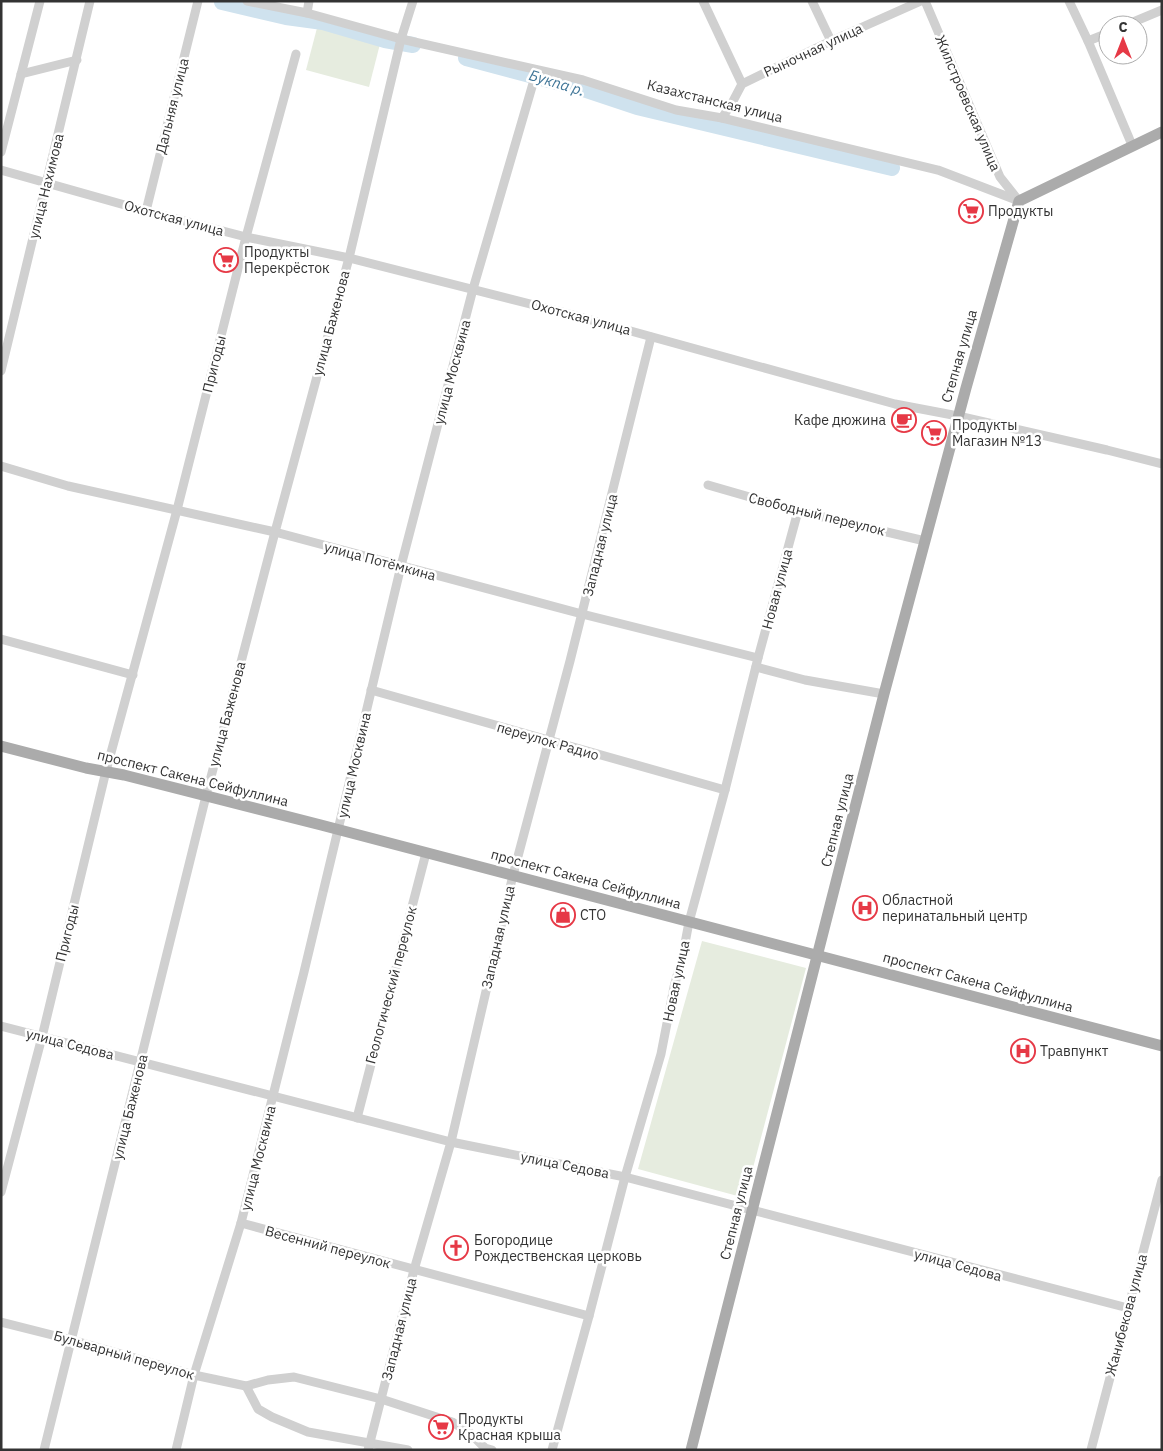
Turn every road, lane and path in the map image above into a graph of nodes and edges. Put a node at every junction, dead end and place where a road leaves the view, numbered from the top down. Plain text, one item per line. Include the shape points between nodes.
1 (40, 1) edge
2 (90, 1) edge
3 (198, 1) edge
4 (247, 1) edge
5 (309, 1) edge
6 (413, 1) edge
7 (703, 1) edge
8 (812, 1) edge
9 (923, 1) edge
10 (1069, 1) edge
11 (1162, 10) edge
12 (307, 13) junction
13 (1148, 16) edge
14 (1098, 37) edge
15 (402, 39) junction
16 (831, 41) junction
17 (1088, 41) junction
18 (296, 54) dead end
19 (77, 60) junction
20 (21, 74) junction
21 (534, 80) dead end
22 (742, 84) junction
23 (722, 118) junction
24 (1162, 132) edge
25 (1132, 145) junction
26 (1, 152) edge
27 (1, 170) edge
28 (47, 182) junction
29 (1019, 201) junction
30 (146, 212) junction
31 (246, 237) junction
32 (349, 258) junction
33 (473, 289) junction
34 (651, 337) junction
35 (1, 371) edge
36 (958, 416) junction
37 (1162, 464) edge
38 (1, 466) edge
39 (708, 485) dead end
40 (177, 510) junction
41 (798, 511) junction
42 (275, 532) junction
43 (926, 541) junction
44 (401, 566) junction
45 (582, 614) junction
46 (1, 639) edge
47 (757, 662) junction
48 (133, 675) junction
49 (371, 690) junction
50 (884, 694) junction
51 (549, 741) junction
52 (1, 746) edge
53 (106, 772) junction
54 (725, 790) junction
55 (206, 796) junction
56 (338, 830) junction
57 (426, 853) junction
58 (513, 875) junction
59 (689, 922) junction
60 (818, 956) junction
61 (1, 1026) edge
62 (42, 1037) junction
63 (1162, 1046) edge
64 (141, 1062) junction
65 (273, 1096) junction
66 (356, 1118) junction
67 (451, 1142) junction
68 (625, 1177) junction
69 (1162, 1180) edge
70 (1, 1192) edge
71 (752, 1209) junction
72 (241, 1223) junction
73 (414, 1270) junction
74 (1128, 1308) junction
75 (589, 1316) junction
76 (1, 1322) edge
77 (72, 1340) junction
78 (194, 1376) junction
79 (246, 1386) junction
80 (381, 1399) junction
81 (369, 1446) edge
82 (486, 1449) edge
83 (44, 1450) edge
84 (176, 1450) edge
85 (408, 1450) edge
86 (552, 1450) edge
87 (691, 1450) edge
88 (1091, 1450) edge

1 - 20 street
2 - 19 street, улица Нахимова
3 - 30 street, Дальняя улица
4 - 12 street, Казахстанская улица
5 - 12 street
6 - 15 street, улица Баженова
7 - 22 street
8 - 16 street
9 - 16 street, Рыночная улица
9 - 29 street, Жилстроевская улица via 1000,177
10 - 17 street
11 - 13 street
12 - 15 street, Казахстанская улица
14 - 17 street
15 - 23 street, Казахстанская улица via 583,80 676,110
15 - 32 street, улица Баженова
16 - 22 street, Рыночная улица
17 - 25 street
18 - 31 street, Пригоды
19 - 20 street
19 - 28 street, улица Нахимова
20 - 26 street
21 - 33 street, улица Москвина
22 - 23 street
23 - 29 street, Казахстанская улица via 938,170
24 - 25 main road
25 - 29 main road
27 - 28 street, Охотская улица
28 - 30 street, Охотская улица
28 - 35 street, улица Нахимова
29 - 36 main road, Степная улица
30 - 31 street, Охотская улица
31 - 32 street, Охотская улица
31 - 40 street, Пригоды
32 - 33 street, Охотская улица
32 - 42 street, улица Баженова
33 - 34 street, Охотская улица
33 - 44 street, улица Москвина
34 - 36 street, Охотская улица via 895,404
34 - 45 street, Западная улица
36 - 37 street, Охотская улица
36 - 43 main road, Степная улица
38 - 40 street, улица Потёмкина via 68,486
39 - 41 street, Свободный переулок
40 - 42 street, улица Потёмкина
40 - 48 street, Пригоды
41 - 43 street, Свободный переулок
41 - 47 street, Новая улица
42 - 44 street, улица Потёмкина
42 - 55 street, улица Баженова
43 - 50 main road, Степная улица
44 - 45 street, улица Потёмкина
44 - 49 street, улица Москвина
45 - 47 street, улица Потёмкина
45 - 51 street, Западная улица
46 - 48 street
47 - 50 street, улица Потёмкина via 805,680
47 - 54 street, Новая улица
48 - 53 street, Пригоды
49 - 51 street, переулок Радио
49 - 56 street, улица Москвина
50 - 60 main road, Степная улица
51 - 54 street, переулок Радио
51 - 58 street, Западная улица
52 - 53 main road, проспект Сакена Сейфуллина
53 - 55 main road, проспект Сакена Сейфуллина
53 - 62 street, Пригоды
54 - 59 street, Новая улица
55 - 56 main road, проспект Сакена Сейфуллина
55 - 64 street, улица Баженова
56 - 57 main road, проспект Сакена Сейфуллина
56 - 65 street, улица Москвина
57 - 58 main road, проспект Сакена Сейфуллина
57 - 66 street, Геологический переулок
58 - 59 main road, проспект Сакена Сейфуллина
58 - 67 street, Западная улица
59 - 60 main road, проспект Сакена Сейфуллина
59 - 68 street, Новая улица via 661,1054
60 - 63 main road, проспект Сакена Сейфуллина
60 - 71 main road, Степная улица
61 - 62 street, улица Седова
62 - 64 street, улица Седова
62 - 70 street, Пригоды
64 - 65 street, улица Седова
64 - 77 street, улица Баженова
65 - 66 street, улица Седова
65 - 72 street, улица Москвина
66 - 67 street, улица Седова
67 - 68 street, улица Седова
67 - 73 street, Западная улица
68 - 71 street, улица Седова
68 - 75 street, Новая улица
69 - 74 street, Жанибекова улица
71 - 74 street, улица Седова
71 - 87 main road, Степная улица
72 - 73 street, Весенний переулок
72 - 78 street, улица Москвина
73 - 75 street, Весенний переулок
73 - 80 street, Западная улица
74 - 88 street, Жанибекова улица
75 - 86 street, Новая улица
76 - 77 street, Бульварный переулок
77 - 78 street, Бульварный переулок
77 - 83 street, улица Баженова
78 - 79 street, Бульварный переулок
78 - 84 street, улица Москвина
79 - 80 street, Бульварный переулок via 294,1378
79 - 81 street via 258,1409 272,1417 308,1432
80 - 81 street, Западная улица
80 - 82 street, Бульварный переулок via 452,1422 469,1432
81 - 85 street

